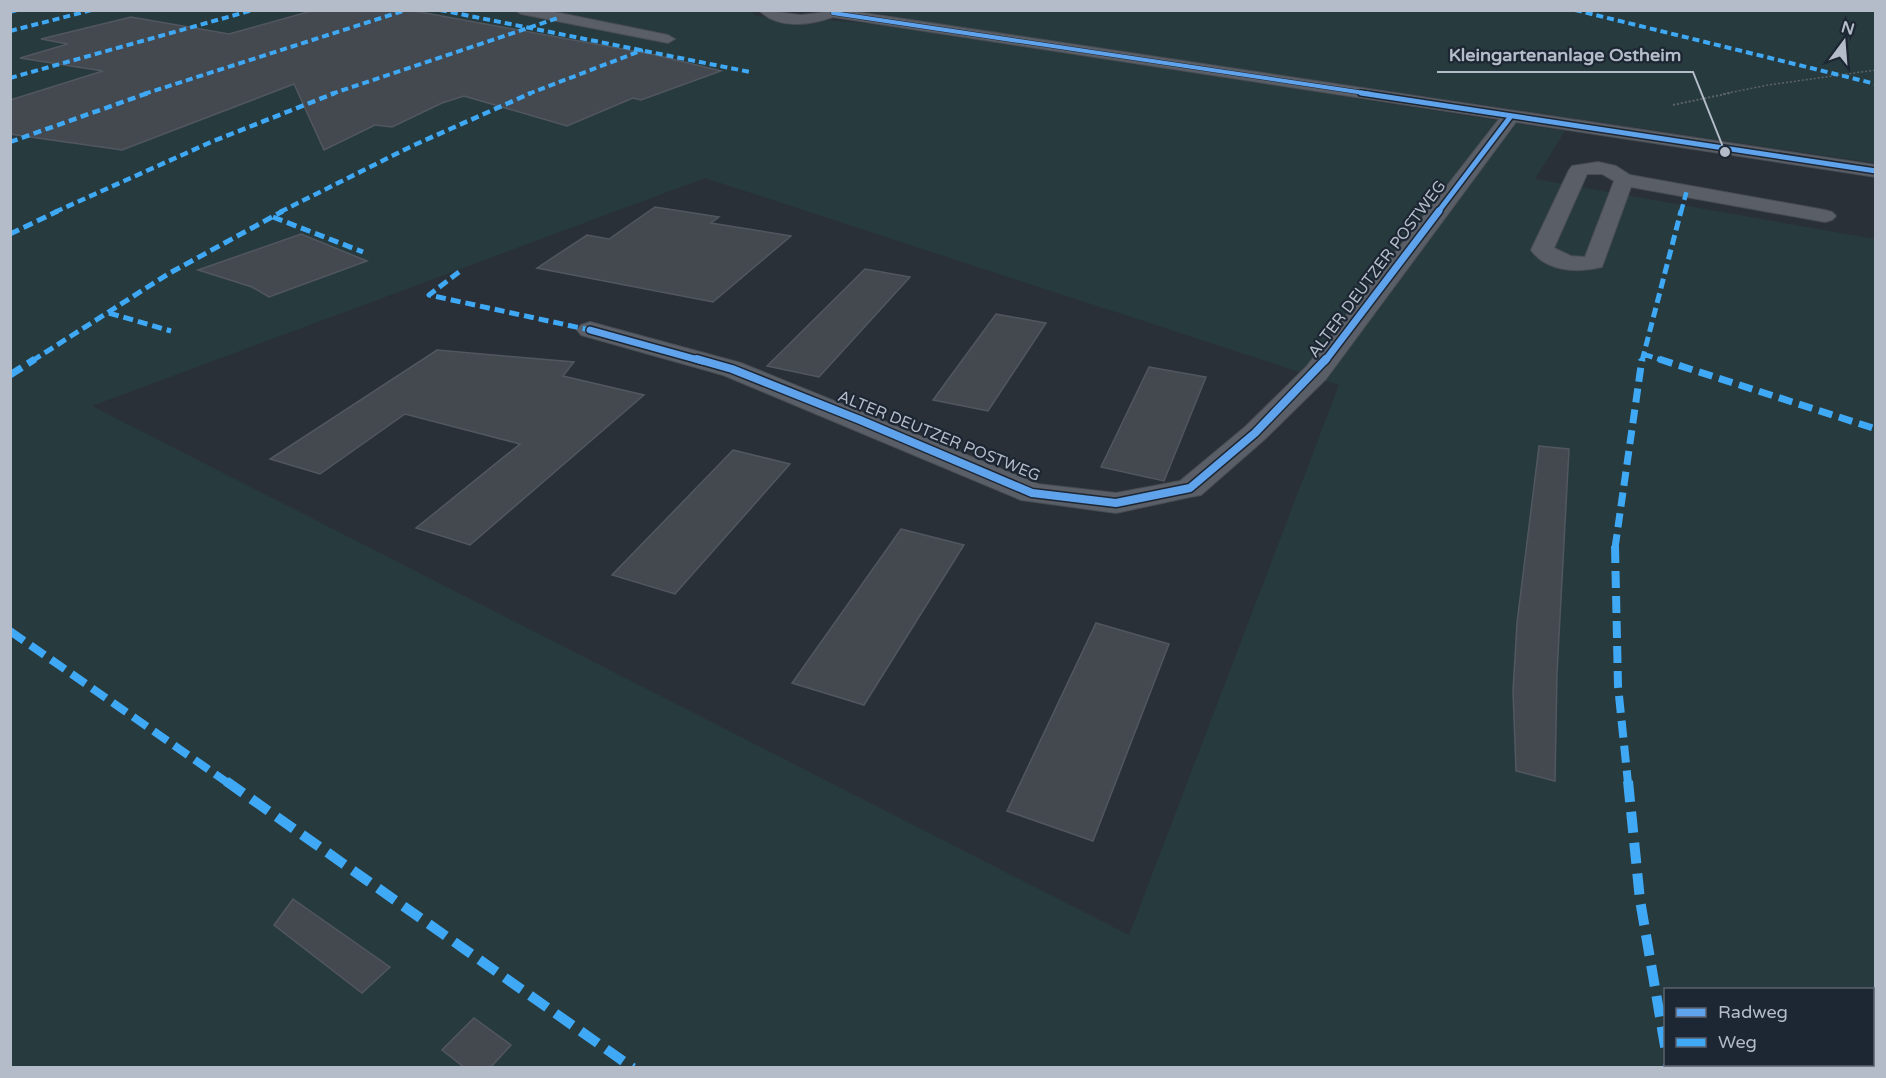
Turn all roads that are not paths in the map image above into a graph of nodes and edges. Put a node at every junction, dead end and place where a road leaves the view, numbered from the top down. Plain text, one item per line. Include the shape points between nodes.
1 (521, 10) edge
2 (765, 10) edge
3 (835, 12) edge
4 (668, 39) dead end
5 (1511, 116) junction
6 (1696, 144) junction
7 (1875, 171) edge
8 (1624, 180) junction
9 (1689, 183) junction
10 (1825, 207) dead end
11 (590, 330) dead end

1 - 4 street
2 - 3 street via 770,15 794,18
3 - 5 street
5 - 6 street
5 - 11 street, ALTER DEUTZER POSTWEG via 1316,373 1255,433 1190,488 1116,502 1032,493 732,369
6 - 7 street
6 - 9 street
8 - 8 street via 1594,262 1580,266 1557,261 1542,250 1580,170 1612,171
8 - 9 street
9 - 10 street

